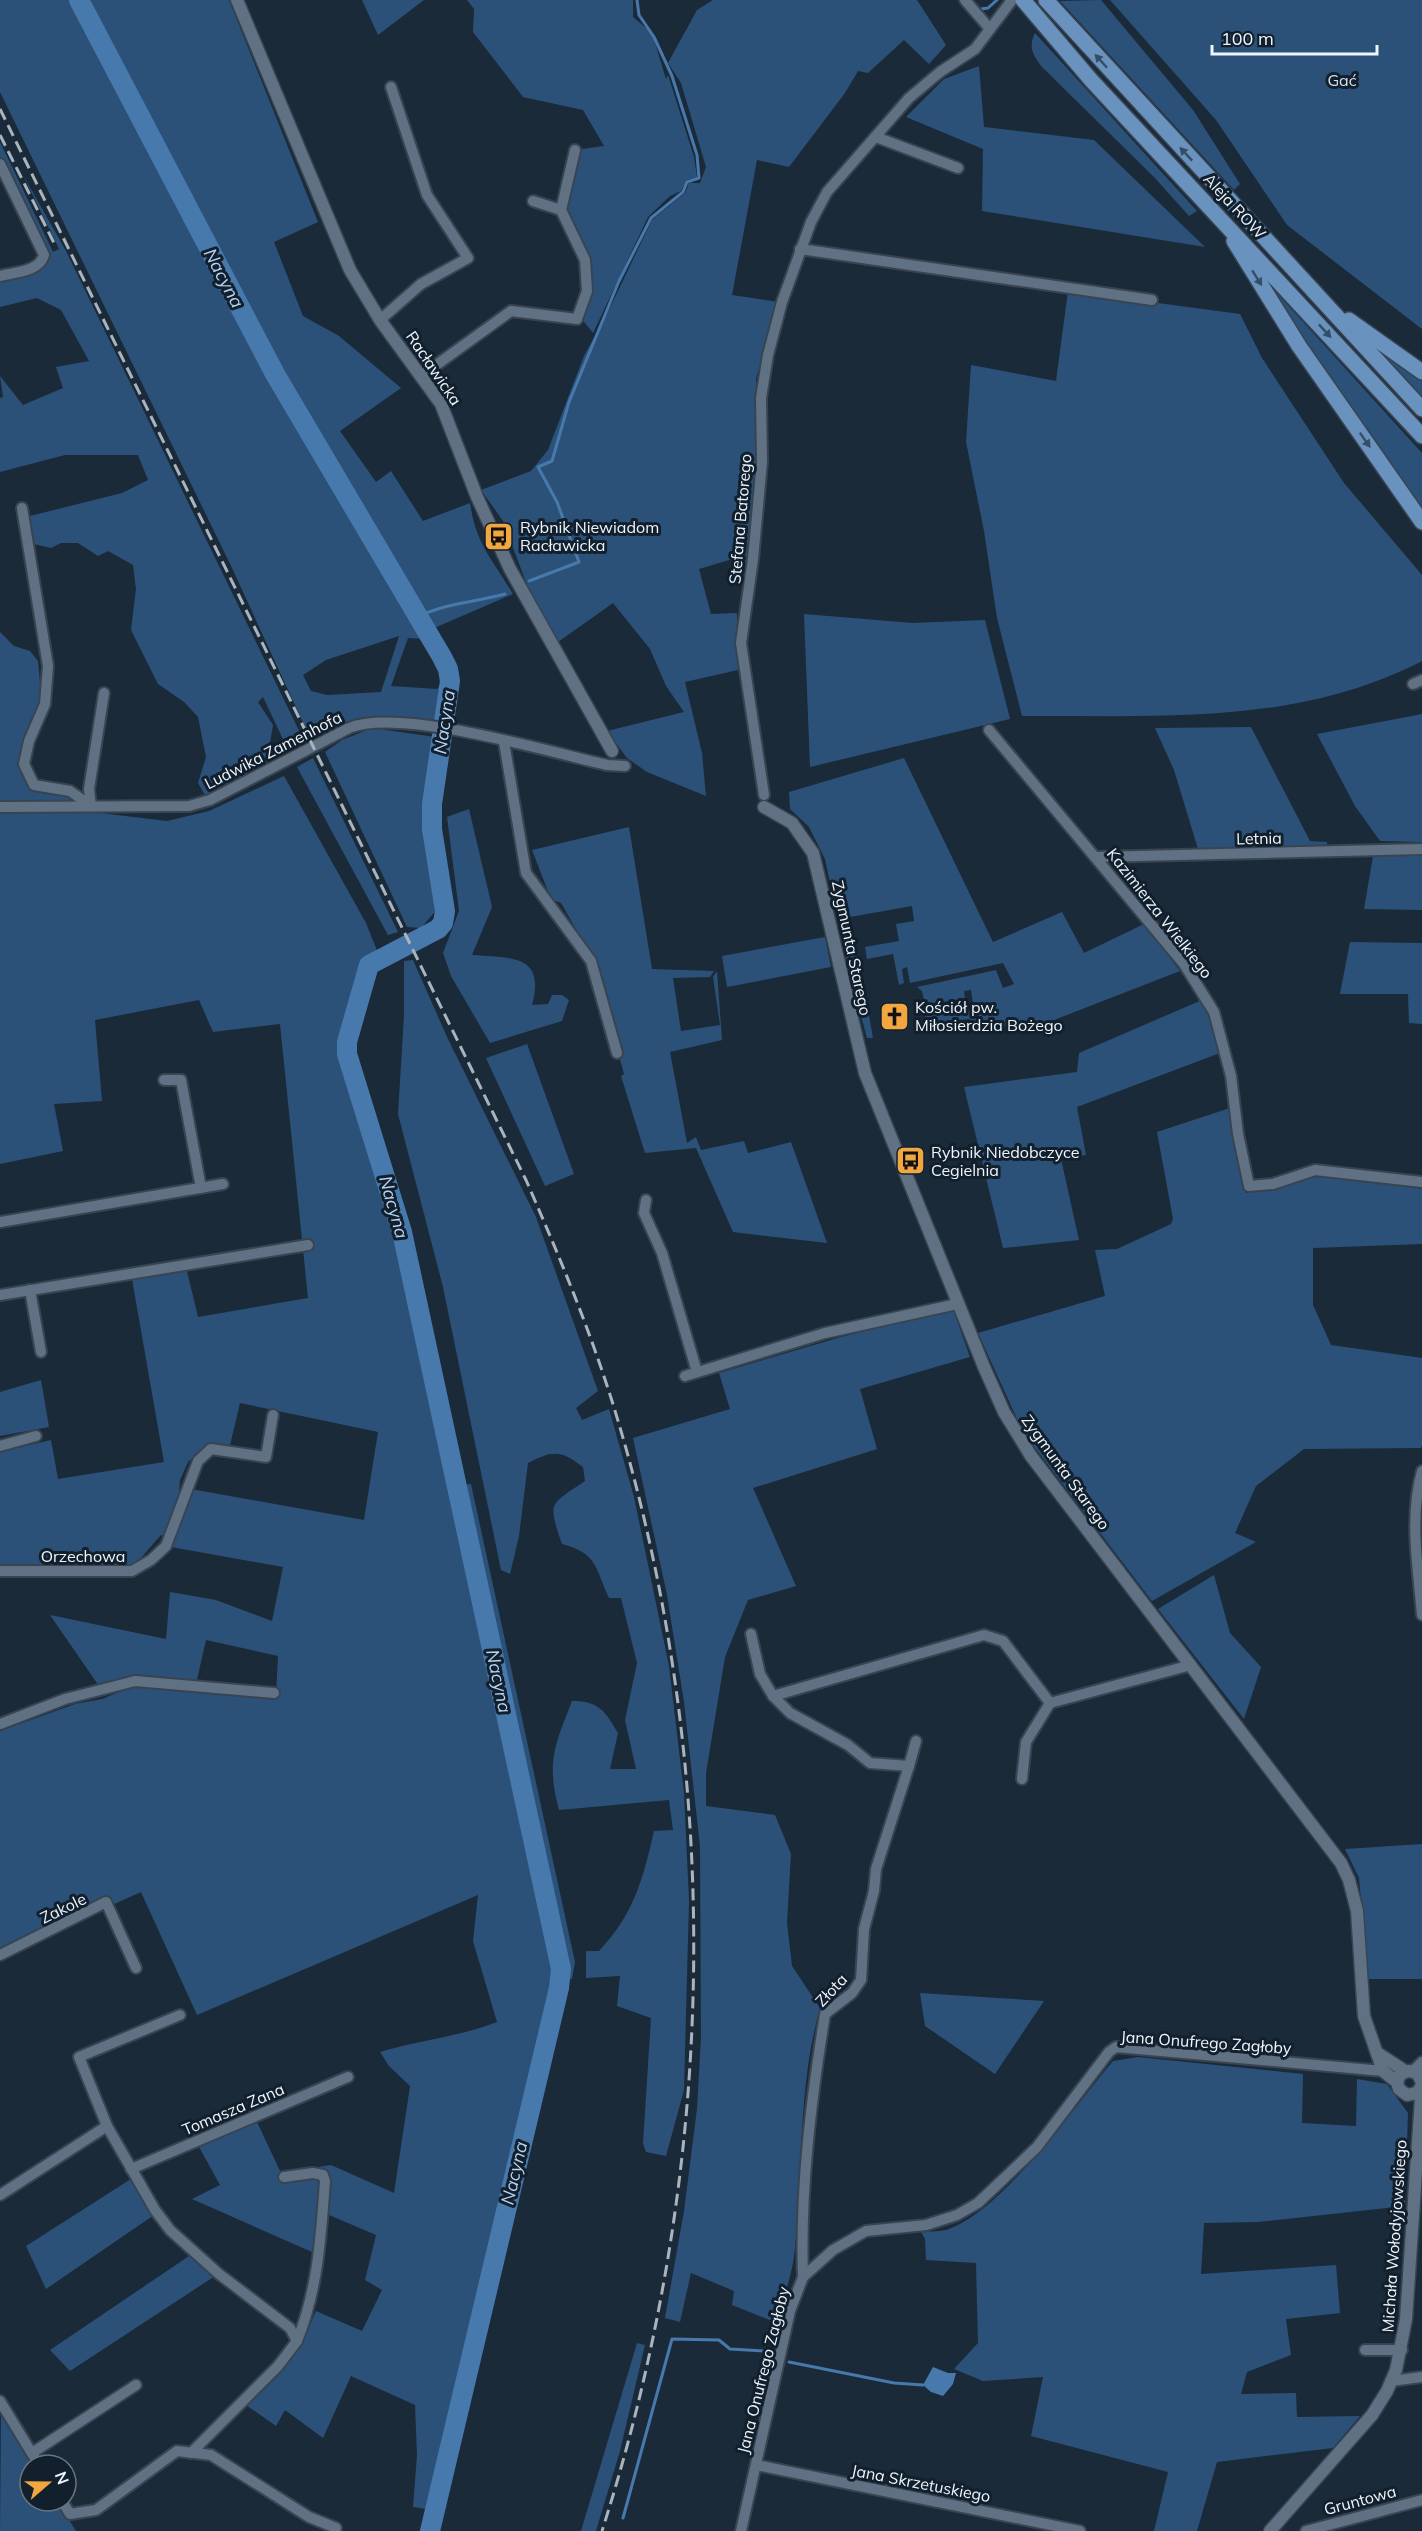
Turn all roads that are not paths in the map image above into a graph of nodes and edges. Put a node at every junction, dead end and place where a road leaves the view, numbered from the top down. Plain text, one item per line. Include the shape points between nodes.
1 (237, 0) edge
2 (965, 0) edge
3 (1012, 0) edge
4 (1023, 0) edge
5 (1050, 5) edge
6 (990, 29) junction
7 (392, 87) dead end
8 (876, 137) junction
9 (575, 150) dead end
10 (0, 164) edge
11 (958, 168) dead end
12 (533, 201) dead end
13 (561, 210) junction
14 (1215, 211) junction
15 (800, 249) junction
16 (0, 276) edge
17 (1152, 300) dead end
18 (1326, 305) junction
19 (380, 320) junction
20 (1422, 372) edge
21 (422, 376) junction
22 (1422, 409) edge
23 (1422, 436) edge
24 (22, 507) dead end
25 (1422, 522) edge
26 (104, 693) dead end
27 (989, 730) dead end
28 (504, 742) junction
29 (612, 751) dead end
30 (625, 766) dead end
31 (764, 801) joint
32 (91, 806) junction
33 (0, 807) edge
34 (1422, 849) edge
35 (1097, 857) junction
36 (617, 1053) dead end
37 (164, 1080) dead end
38 (1422, 1182) edge
39 (224, 1184) dead end
40 (201, 1188) junction
41 (646, 1200) dead end
42 (0, 1222) edge
43 (308, 1245) dead end
44 (30, 1290) junction
45 (0, 1295) edge
46 (957, 1304) junction
47 (41, 1352) dead end
48 (697, 1372) junction
49 (685, 1376) dead end
50 (273, 1415) dead end
51 (36, 1436) dead end
52 (0, 1446) edge
53 (1422, 1471) edge
54 (0, 1571) edge
55 (1422, 1615) edge
56 (751, 1634) dead end
57 (1191, 1665) junction
58 (274, 1693) dead end
59 (773, 1696) junction
60 (1050, 1703) junction
61 (0, 1724) edge
62 (916, 1741) dead end
63 (909, 1766) junction
64 (1022, 1779) dead end
65 (0, 1955) edge
66 (136, 1968) dead end
67 (180, 2015) dead end
68 (1379, 2054) junction
69 (1413, 2068) edge
70 (1383, 2071) junction
71 (348, 2077) dead end
72 (1397, 2082) junction
73 (1422, 2084) edge
74 (1407, 2095) junction
75 (1418, 2125) junction
76 (107, 2126) junction
77 (131, 2169) junction
78 (284, 2177) dead end
79 (0, 2195) edge
80 (803, 2277) junction
81 (297, 2341) junction
82 (1365, 2350) dead end
83 (1402, 2350) junction
84 (1422, 2377) edge
85 (1392, 2381) junction
86 (136, 2385) dead end
87 (0, 2401) edge
88 (32, 2453) joint
89 (191, 2453) junction
90 (756, 2465) junction
91 (1422, 2500) edge
92 (78, 2513) edge
93 (336, 2528) dead end
94 (741, 2531) edge
95 (1080, 2531) edge
96 (1270, 2531) edge
97 (1306, 2531) edge

1 - 19 street, Racławicka via 344,258
2 - 6 street
3 - 6 street, Stefana Batorego
4 - 14 main road, Aleja ROW via 1090,80
18 -> 5 main road, Aleja ROW
6 - 8 street, Stefana Batorego via 975,49 909,98
7 - 19 street via 427,195 468,258 421,284
8 - 11 street
8 - 15 street, Stefana Batorego via 827,192
9 - 13 street
10 - 16 street via 44,255 34,267
12 - 13 street
13 - 21 street via 585,260 587,291 577,319 511,311
14 -> 23 main road, Aleja ROW
14 -> 25 main road via 1299,346
15 - 17 street
15 - 31 street, Stefana Batorego via 773,334 761,398 762,462 741,643
18 - 20 main road
18 - 22 main road, Aleja ROW
19 - 21 street, Racławicka
21 - 29 street, Racławicka via 444,410 510,570
24 - 32 street via 48,666 45,704 24,764 34,784 70,791
26 - 32 street via 89,789
27 - 35 street, Kazimierza Wielkiego
28 - 30 street, Ludwika Zamenhofa
28 - 32 street, Ludwika Zamenhofa via 390,721 357,725 210,800 189,806
28 - 36 street via 526,873 591,961
31 - 46 street, Zygmunta Starego via 792,823 813,853 865,1073
32 - 33 street, Ludwika Zamenhofa
34 - 35 street, Letnia
35 - 38 street, Kazimierza Wielkiego via 1184,964 1214,1012 1231,1076 1249,1186 1273,1184 1316,1170
37 - 40 street via 181,1080
39 - 40 street
40 - 42 street
41 - 48 street via 644,1213 662,1252
43 - 44 street
44 - 45 street
44 - 47 street
46 - 48 street via 825,1333
46 - 57 street, Zygmunta Starego via 1004,1412 1024,1445
48 - 49 street
50 - 54 street, Orzechowa via 266,1457 211,1449 198,1461 166,1546 132,1571
51 - 52 street
53 - 55 street via 1415,1544
56 - 59 street via 760,1674
57 - 60 street
57 - 68 street, Zygmunta Starego via 1346,1872 1358,1919 1364,2016
58 - 61 street via 135,1681 65,1699
59 - 60 street via 984,1635 1003,1641
59 - 63 street via 790,1713 849,1745 870,1762
60 - 64 street via 1026,1742
62 - 63 street, Złota
63 - 80 street, Złota via 876,1869 864,1929 861,1980 852,1993 825,2014 812,2090 801,2241
65 - 66 street, Zakole via 106,1902
67 - 76 street via 79,2057
68 - 69 street
68 - 70 street, Zygmunta Starego
69 - 72 street
69 - 73 street
70 - 72 street
70 - 80 street, Jana Onufrego Zagłoby via 1116,2048 1098,2065 1037,2146 978,2203 957,2216 926,2225 866,2231 833,2250
71 - 77 street, Tomasza Zana
72 - 74 street
73 - 74 street via 1414,2094
73 - 75 street, Michała Wołodyjowskiego
74 - 75 street, Michała Wołodyjowskiego
75 - 83 street, Michała Wołodyjowskiego
76 - 77 street
76 - 79 street
77 - 81 street via 170,2230 219,2274 290,2328
78 - 81 street via 313,2173 323,2175 325,2181 317,2274
80 - 90 street, Jana Onufrego Zagłoby via 790,2311
81 - 89 street via 278,2366
82 - 83 street, Michała Wołodyjowskiego
83 - 85 street, Michała Wołodyjowskiego
84 - 85 street
85 - 96 street, Michała Wołodyjowskiego via 1372,2415
86 - 88 street
87 - 88 street
89 - 92 street via 177,2451 96,2510
89 - 93 street via 211,2455 309,2517
90 - 94 street, Jana Onufrego Zagłoby
90 - 95 street, Jana Skrzetuskiego
91 - 97 street, Gruntowa

